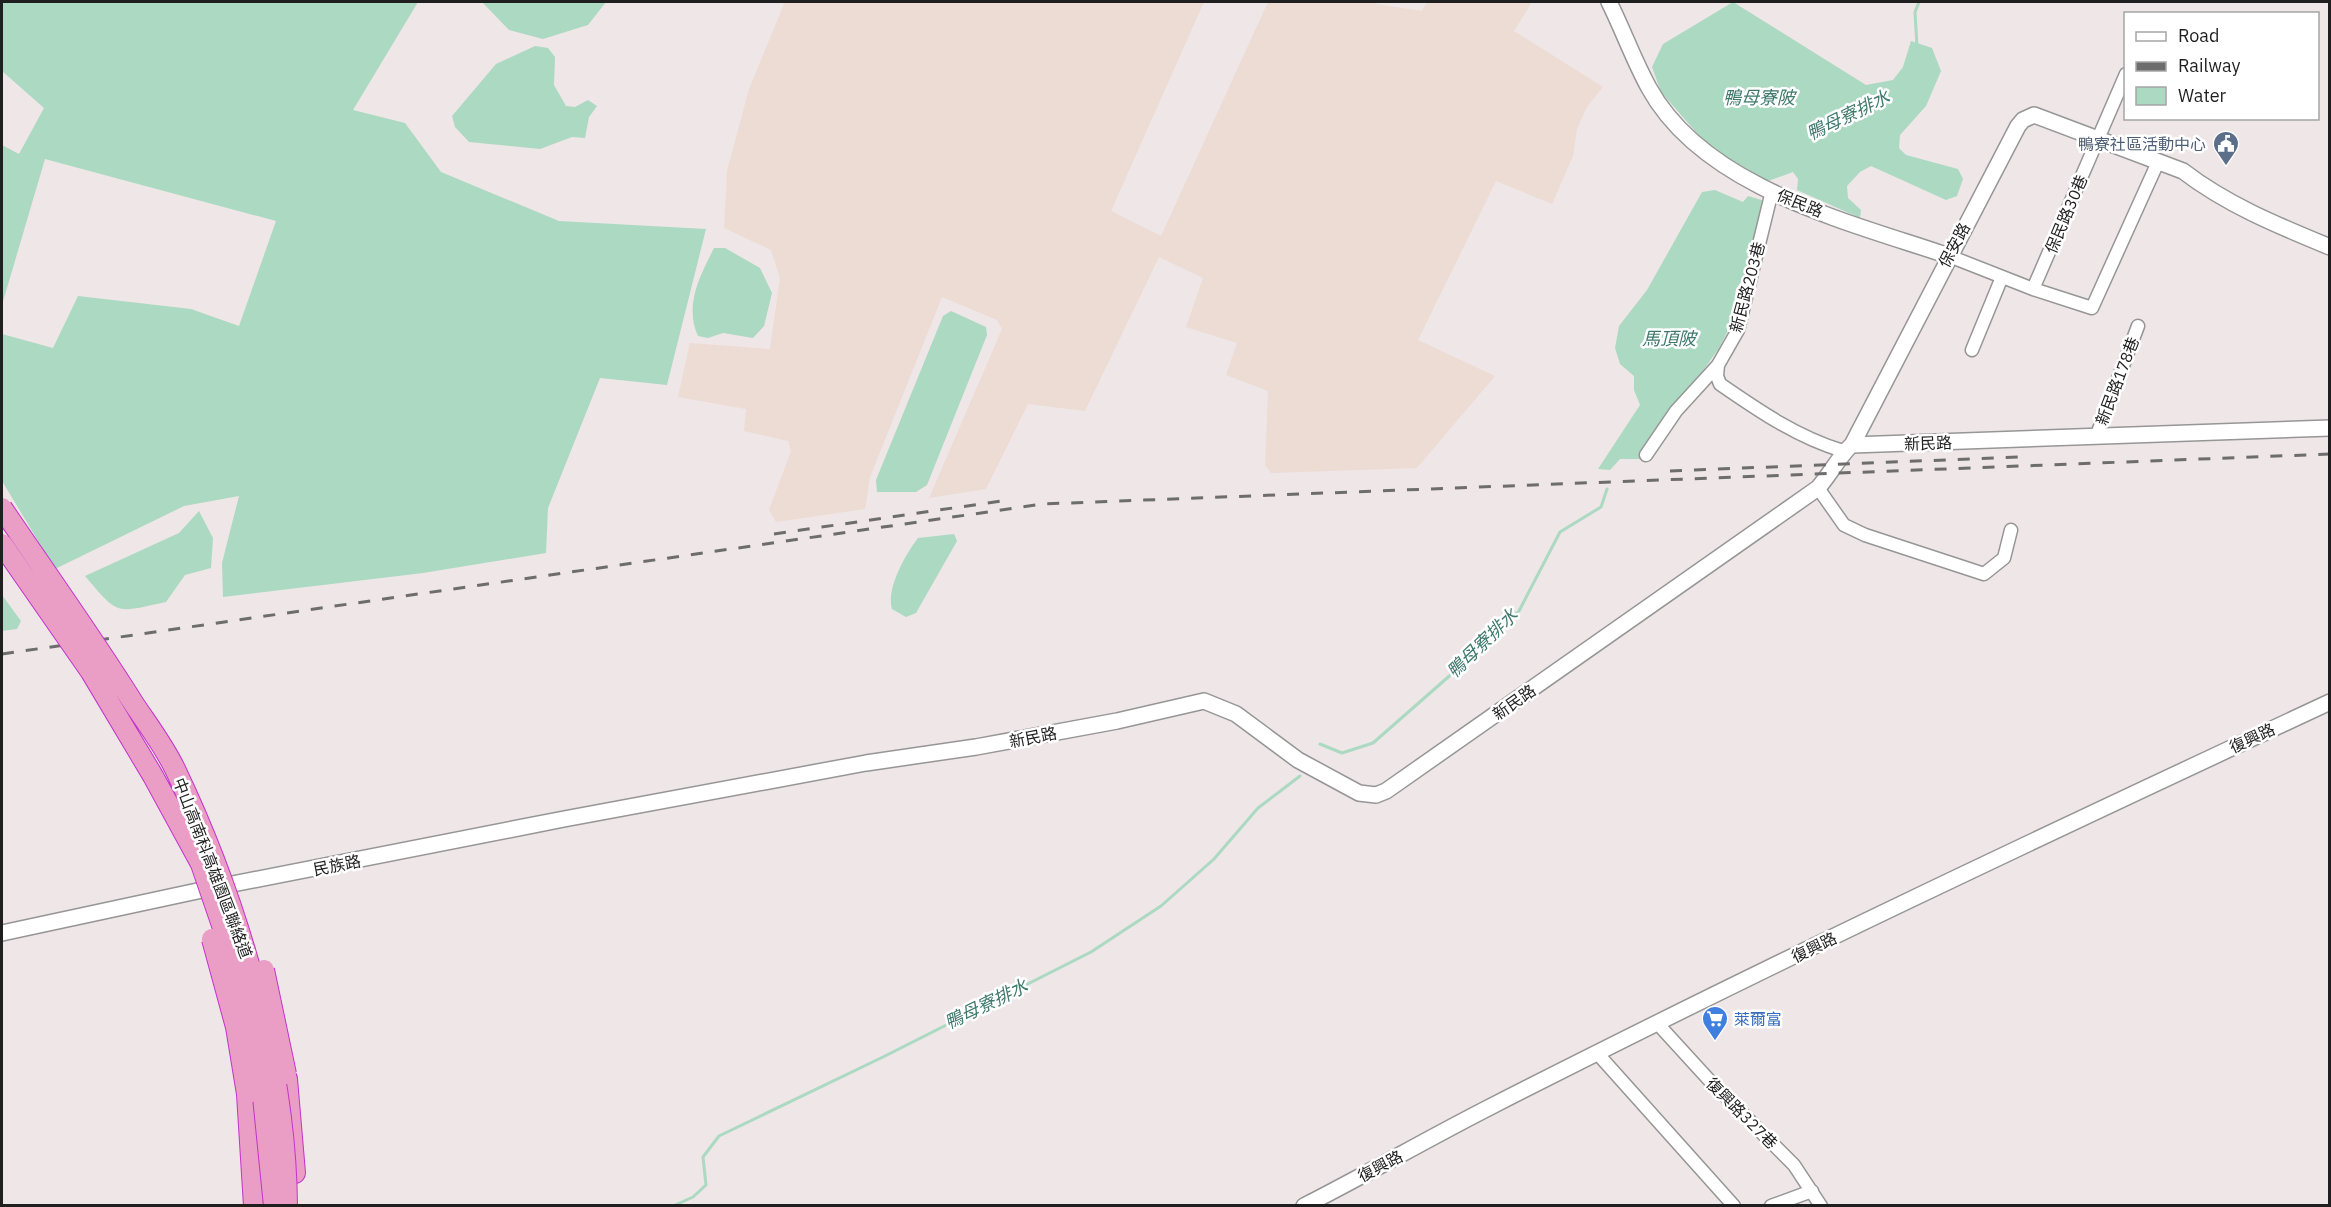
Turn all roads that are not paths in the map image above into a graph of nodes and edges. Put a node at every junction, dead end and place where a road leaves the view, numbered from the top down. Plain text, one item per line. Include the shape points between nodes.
1 (1609, 2) edge
2 (2124, 79) edge
3 (2098, 139) junction
4 (2158, 162) junction
5 (1772, 191) junction
6 (2330, 247) edge
7 (1948, 256) junction
8 (2002, 277) junction
9 (2033, 289) junction
10 (2138, 326) dead end
11 (1972, 350) dead end
12 (1718, 365) junction
13 (2330, 428) edge
14 (2096, 436) junction
15 (1847, 448) junction
16 (1646, 455) dead end
17 (1818, 488) junction
18 (2, 508) edge
19 (2011, 530) dead end
20 (2, 544) edge
21 (2330, 702) edge
22 (174, 767) junction
23 (153, 776) junction
24 (673, 800) joint
25 (2, 933) edge
26 (1657, 1023) junction
27 (1597, 1053) junction
28 (1812, 1191) junction
29 (1327, 1200) edge
30 (254, 1206) edge
31 (274, 1206) edge
32 (287, 1206) edge
33 (296, 1206) edge
34 (1304, 1206) edge
35 (1734, 1206) edge
36 (1771, 1206) edge
37 (1821, 1206) edge

1 - 5 street, 保民路 via 1649,89 1668,114 1710,155
2 - 3 street
3 - 4 street, 保安路
3 - 7 street, 保安路 via 2034,115 2023,120
3 - 9 street, 保民路30巷
4 - 6 street, 保安路 via 2183,171 2273,224
4 - 9 street, 保民路 via 2092,308
5 - 7 street, 保民路
5 - 12 street, 新民路203巷 via 1738,330
7 - 8 street, 保民路
7 - 15 street, 保安路
8 - 9 street, 保民路
8 - 11 street
10 - 14 street, 新民路178巷
12 - 15 street via 1720,384 1764,414 1814,442
12 - 16 street, 新民路203巷 via 1676,411
13 - 14 street, 新民路
14 - 15 street, 新民路
15 - 17 street, 新民路
17 - 19 street via 1844,525 1984,574 2004,558
17 - 24 street, 新民路 via 1376,795 1359,793 1298,760 1236,714 1204,701 1085,727
18 - 22 highway, 中山高南科高雄園區聯絡道, bridge
20 - 23 highway, 中山高南科高雄園區聯絡道, bridge via 91,672
21 - 26 street, 復興路 via 1990,860
22 - 32 highway, 中山高南科高雄園區聯絡道, bridge via 250,964 276,1086
22 - 33 highway, bridge via 224,855 261,958 287,1079
23 - 30 highway, bridge via 219,960 236,1027 247,1094
23 - 31 highway, 中山高南科高雄園區聯絡道, bridge via 201,864 236,966 262,1087
24 - 25 street, 民族路 via 202,890
26 - 27 street, 復興路
26 - 28 street, 復興路327巷 via 1794,1165
27 - 29 street, 復興路
27 - 35 street
28 - 36 street
28 - 37 street, 復興路327巷
29 - 34 street, 復興路

